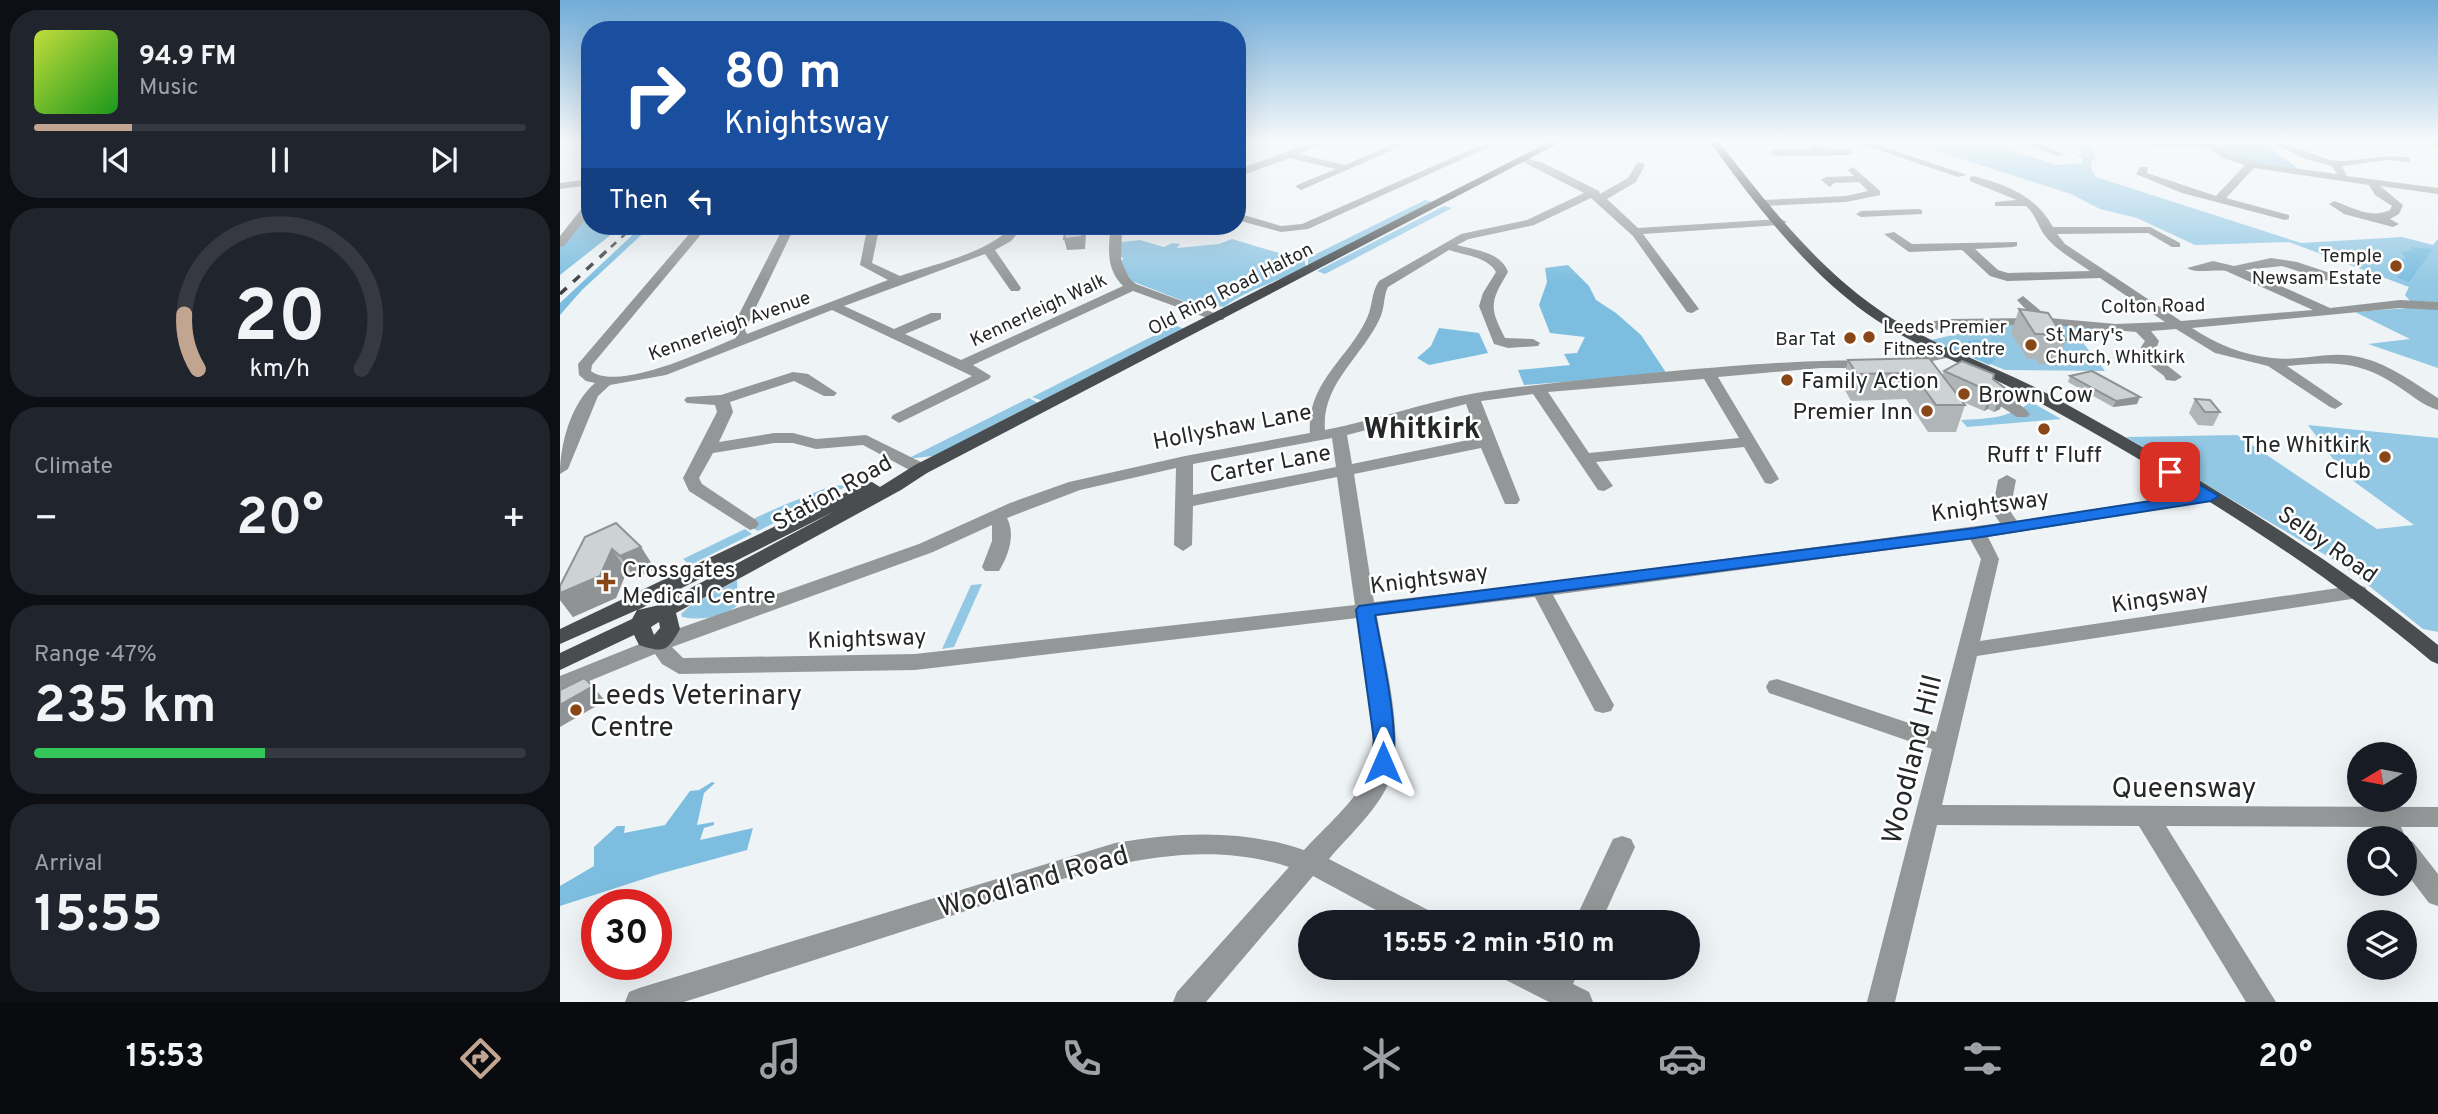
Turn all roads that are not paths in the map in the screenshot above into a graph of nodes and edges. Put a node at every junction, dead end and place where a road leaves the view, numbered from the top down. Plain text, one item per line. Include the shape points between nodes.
1 (1390, 189) edge
2 (1466, 189) edge
3 (1584, 189) edge
4 (1613, 189) edge
5 (1752, 189) edge
6 (1871, 189) edge
7 (2001, 189) edge
8 (2181, 189) edge
9 (2228, 189) edge
10 (2377, 189) edge
11 (1598, 196) junction
12 (2220, 198) junction
13 (1846, 199) junction
14 (1904, 199) dead end
15 (1764, 203) junction
16 (2028, 203) junction
17 (2334, 204) dead end
18 (1999, 205) dead end
19 (581, 218) edge
20 (2285, 218) dead end
21 (1246, 219) edge
22 (579, 221) junction
23 (1781, 222) junction
24 (560, 223) edge
25 (2046, 230) junction
26 (1636, 231) junction
27 (1890, 234) dead end
28 (694, 235) edge
29 (785, 235) edge
30 (872, 235) edge
31 (1010, 235) edge
32 (1116, 235) edge
33 (560, 244) edge
34 (2013, 244) dead end
35 (2176, 245) dead end
36 (1446, 246) junction
37 (1965, 246) junction
38 (988, 249) junction
39 (2193, 268) dead end
40 (2234, 270) junction
41 (2104, 274) junction
42 (2330, 278) dead end
43 (899, 280) junction
44 (1132, 287) junction
45 (1015, 288) dead end
46 (2023, 300) dead end
47 (2438, 306) edge
48 (836, 307) junction
49 (1692, 309) dead end
50 (2329, 312) junction
51 (936, 316) dead end
52 (1218, 317) junction
53 (2046, 322) junction
54 (2182, 326) junction
55 (2140, 328) junction
56 (1900, 330) junction
57 (894, 334) junction
58 (747, 340) junction
59 (1533, 343) dead end
60 (1946, 354) junction
61 (2273, 363) junction
62 (960, 366) junction
63 (1709, 374) junction
64 (2171, 377) dead end
65 (606, 381) junction
66 (1536, 388) junction
67 (829, 393) dead end
68 (2318, 394) junction
69 (2301, 395) dead end
70 (1996, 397) edge
71 (1472, 398) junction
72 (692, 400) dead end
73 (722, 401) junction
74 (2335, 404) dead end
75 (2438, 405) edge
76 (2022, 414) dead end
77 (899, 418) dead end
78 (1339, 432) junction
79 (1318, 436) junction
80 (1487, 442) junction
81 (1750, 442) junction
82 (709, 449) junction
83 (1585, 458) junction
84 (1185, 461) junction
85 (560, 469) edge
86 (921, 469) junction
87 (1343, 472) junction
88 (1771, 479) dead end
89 (2007, 480) dead end
90 (1604, 486) dead end
91 (2211, 496) junction
92 (1511, 500) dead end
93 (1185, 502) junction
94 (996, 516) junction
95 (750, 524) dead end
96 (2012, 527) junction
97 (1975, 533) junction
98 (1183, 545) dead end
99 (992, 567) dead end
100 (1541, 590) junction
101 (2358, 592) junction
102 (651, 610) junction
103 (1366, 610) junction
104 (560, 638) edge
105 (659, 644) junction
106 (1968, 650) junction
107 (2438, 656) edge
108 (560, 662) edge
109 (560, 685) edge
110 (1771, 688) dead end
111 (1603, 705) dead end
112 (1944, 744) junction
113 (1929, 815) junction
114 (2147, 817) junction
115 (2378, 817) junction
116 (2438, 817) edge
117 (2385, 826) edge
118 (1622, 847) dead end
119 (1310, 863) junction
120 (2417, 867) edge
121 (2438, 894) edge
122 (1401, 910) edge
123 (1593, 910) edge
124 (1547, 980) edge
125 (1567, 987) edge
126 (647, 1001) edge
127 (1187, 1002) edge
128 (1881, 1002) edge
129 (2262, 1002) edge

1 - 21 street via 1304,227 1281,229
2 - 52 main road, Old Ring Road Halton
3 - 11 street
4 - 11 street
5 - 15 main road, Selby Road
6 - 13 street via 1876,193
7 - 16 street
8 - 12 street
9 - 12 street
10 - 17 street via 2398,205 2387,221 2355,215
11 - 26 street
11 - 36 street via 1576,199 1534,222 1475,232
12 - 20 street
13 - 14 street via 1865,218 1922,215
13 - 15 street
15 - 23 main road, Selby Road
16 - 18 street
16 - 25 street
19 - 22 street
22 - 24 street
22 - 33 street
23 - 26 street
23 - 56 main road, Selby Road via 1845,288
25 - 35 street via 2150,230
25 - 41 street via 2061,246
26 - 49 street
27 - 37 street via 1909,248
28 - 65 street, Kennerleigh Avenue via 585,364 586,375
29 - 58 street via 738,330
30 - 43 street via 866,265
31 - 38 street, Kennerleigh Avenue
32 - 44 street via 1114,267
34 - 37 street
36 - 59 street via 1489,258 1500,266 1502,272 1483,300 1484,310 1499,341
36 - 79 street via 1380,287 1373,320 1342,362 1319,408
37 - 41 street via 1994,272 2007,277
38 - 43 street, Kennerleigh Avenue
38 - 45 street
39 - 40 street via 2213,265
40 - 42 street via 2255,262 2283,261
40 - 50 street
41 - 54 street
43 - 48 street, Kennerleigh Avenue
44 - 52 street
44 - 62 street, Kennerleigh Walk
46 - 53 street
47 - 50 street, Colton Road via 2406,304
48 - 57 street, Kennerleigh Walk
48 - 58 street, Kennerleigh Avenue
50 - 54 street, Colton Road
51 - 57 street
52 - 86 main road, Old Ring Road Halton
53 - 55 street, Colton Road
53 - 56 street, Colton Road via 1948,323
54 - 55 street, Colton Road
54 - 61 street via 2220,349
55 - 64 street via 2152,341 2147,356 2175,377
56 - 60 main road, Selby Road
57 - 62 street, Kennerleigh Walk
58 - 65 street, Kennerleigh Avenue via 662,372
60 - 63 street, Hollyshaw Lane via 1889,363
60 - 91 main road, Selby Road via 2036,394
61 - 68 street
61 - 75 street via 2359,358
62 - 77 street, Kennerleigh Walk via 984,376
63 - 66 street, Hollyshaw Lane
63 - 81 street
65 - 85 street via 591,394
66 - 71 street, Hollyshaw Lane
66 - 83 street
67 - 73 street via 793,376
68 - 69 street
68 - 74 street
70 - 76 street
71 - 78 street, Hollyshaw Lane
71 - 80 street
72 - 73 street
73 - 82 street via 724,417
78 - 79 street, Hollyshaw Lane
78 - 87 street
79 - 84 street, Hollyshaw Lane
80 - 87 street, Carter Lane
80 - 92 street
81 - 83 street
81 - 88 street
82 - 86 street via 774,438 816,444 866,440
82 - 95 street via 691,478 695,487
83 - 90 street
84 - 93 street
84 - 94 street, Hollyshaw Lane via 1075,486
86 - 102 main road, Station Road via 783,528
87 - 93 street, Carter Lane
87 - 103 street
89 - 96 street via 2001,511
91 - 96 street, Knightsway
91 - 101 main road, Selby Road via 2285,539
93 - 98 street
94 - 99 street via 1004,531
94 - 105 street, Hollyshaw Lane via 914,553
96 - 97 street, Knightsway
97 - 100 street, Knightsway
97 - 106 street, Woodland Hill via 1990,559
100 - 103 street, Knightsway
100 - 111 street
101 - 106 street, Kingsway
101 - 107 main road, Selby Road
102 - 104 main road via 608,617
102 - 105 main road via 646,640
102 - 108 main road, Station Road
103 - 105 street, Knightsway via 915,663 679,666
103 - 119 street via 1385,740 1383,763 1365,799
105 - 109 street, Hollyshaw Lane
106 - 112 street, Woodland Hill
110 - 112 street
112 - 113 street, Woodland Hill
113 - 114 street, Queensway
113 - 128 street, Woodland Hill
114 - 115 street, Queensway
114 - 129 street
115 - 116 street, Queensway
115 - 117 street
118 - 123 street
119 - 122 street, Woodland Road
119 - 126 street, Woodland Road via 1256,849 1210,844 1113,854
119 - 127 street
120 - 121 street
124 - 125 street

